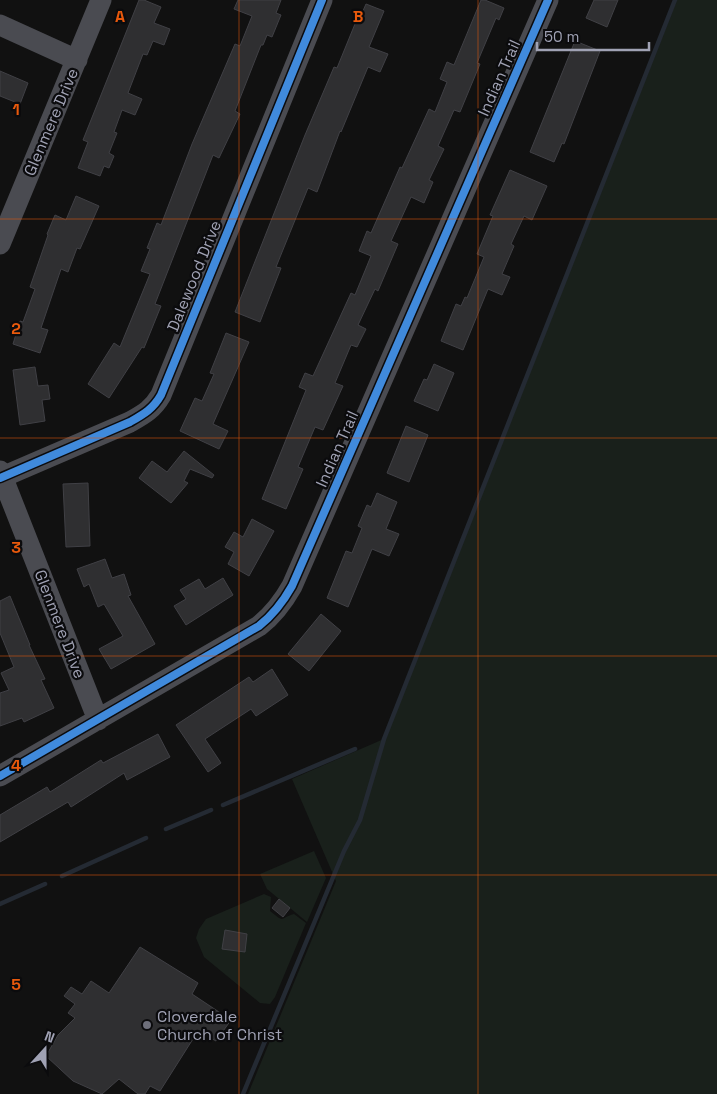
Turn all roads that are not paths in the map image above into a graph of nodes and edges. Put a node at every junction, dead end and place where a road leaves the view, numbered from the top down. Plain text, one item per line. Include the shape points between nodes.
1 (101, 0) edge
2 (322, 0) edge
3 (548, 0) edge
4 (0, 25) edge
5 (77, 60) junction
6 (0, 244) edge
7 (1, 475) edge
8 (98, 720) junction
9 (0, 776) edge

1 - 5 street, Glenmere Drive
2 - 7 street, Dalewood Drive via 155,405 130,422
3 - 8 street, Indian Trail via 285,598 259,626
4 - 5 street
5 - 6 street, Glenmere Drive
7 - 8 street, Glenmere Drive
8 - 9 street, Indian Trail

